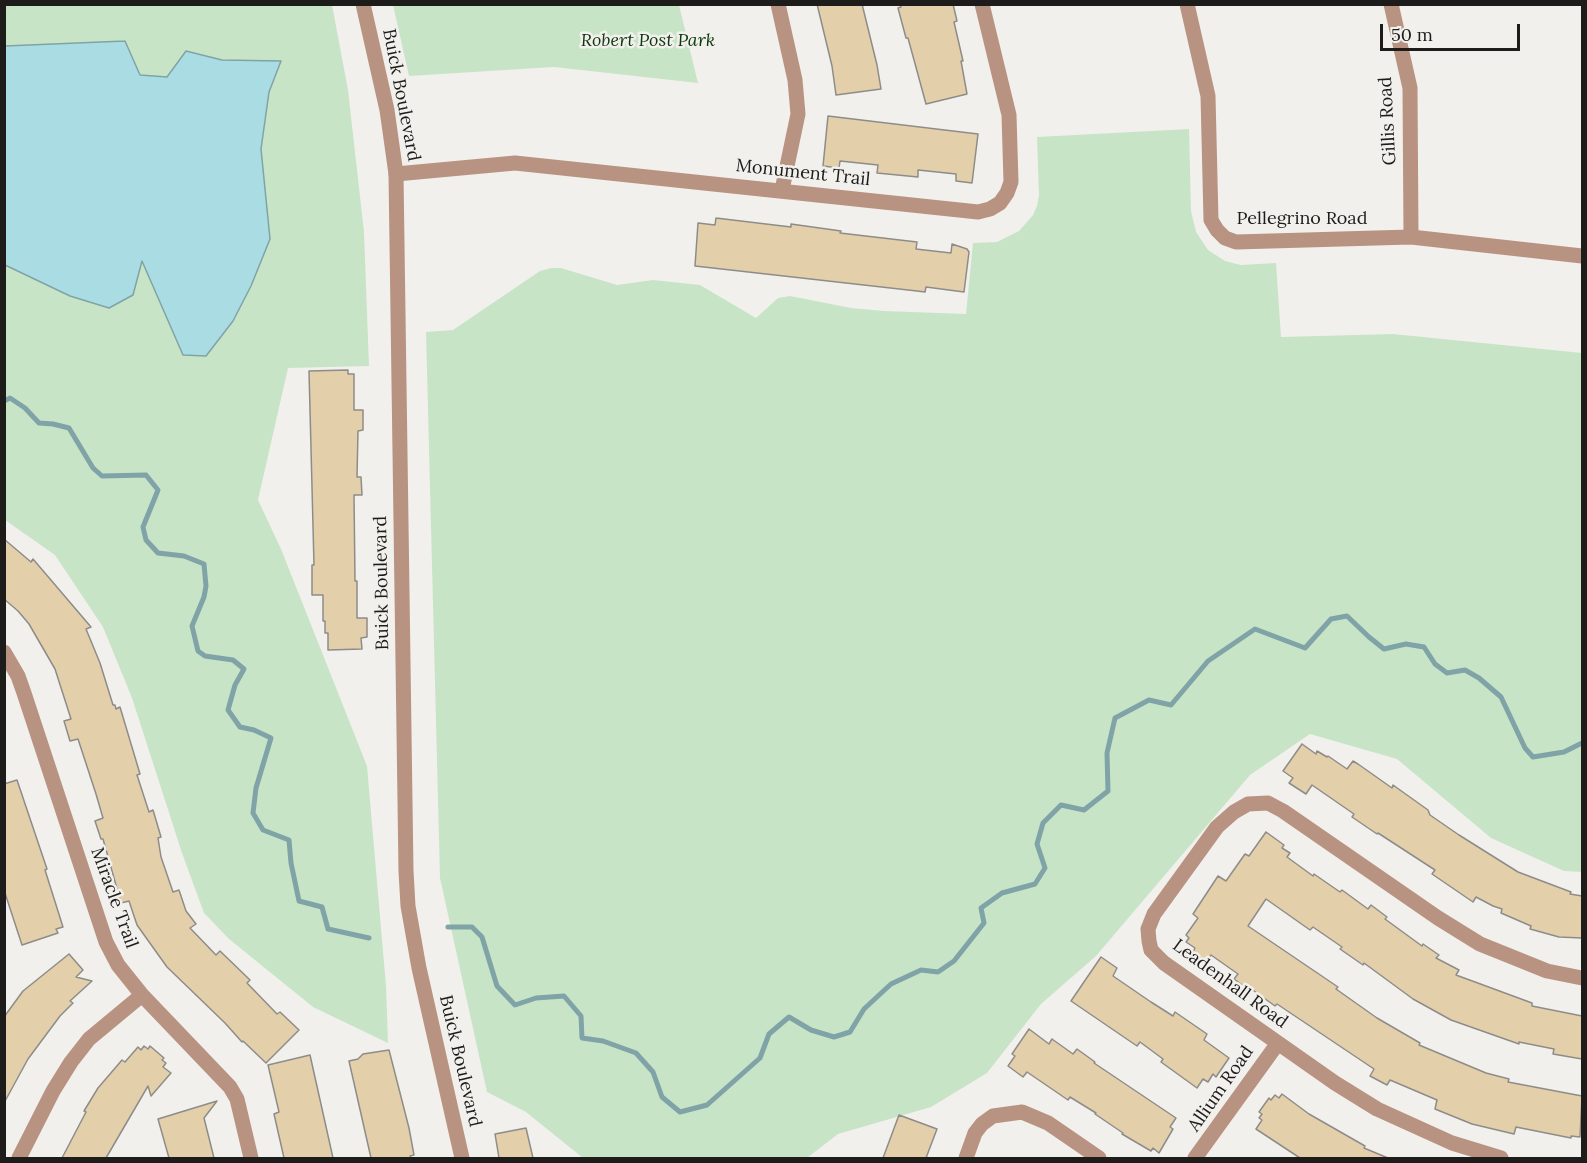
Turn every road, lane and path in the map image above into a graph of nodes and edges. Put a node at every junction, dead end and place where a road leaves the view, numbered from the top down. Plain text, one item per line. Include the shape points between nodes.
1 (363, 4) edge
2 (778, 4) edge
3 (982, 4) edge
4 (1187, 4) edge
5 (1391, 4) edge
6 (396, 174) junction
7 (782, 190) junction
8 (1411, 237) junction
9 (1582, 256) edge
10 (4, 652) edge
11 (1582, 978) edge
12 (142, 995) junction
13 (1278, 1042) junction
14 (19, 1158) edge
15 (251, 1158) edge
16 (462, 1158) edge
17 (966, 1158) edge
18 (1099, 1158) edge
19 (1196, 1158) edge
20 (1501, 1158) edge

1 - 6 street, Buick Boulevard via 387,110
2 - 7 street via 795,80 798,114
3 - 7 street, Monument Trail via 1009,115 1011,182 1000,203 978,212
4 - 8 street, Pellegrino Road via 1208,96 1211,220 1217,230 1236,242
5 - 8 street, Gillis Road via 1410,88
6 - 7 street, Monument Trail via 515,163
6 - 16 street, Buick Boulevard via 408,906
8 - 9 street, Pellegrino Road
10 - 12 street, Miracle Trail via 24,693 106,942
11 - 13 street, Leadenhall Road via 1548,971 1480,944 1283,811 1268,803 1248,804 1217,827 1154,914 1149,941 1151,950 1164,963
12 - 14 street via 89,1039 71,1062
12 - 15 street, Miracle Trail via 230,1086 237,1099
13 - 19 street, Allium Road
13 - 20 street, Leadenhall Road via 1377,1109 1452,1143
17 - 18 street via 982,1124 993,1116 1022,1112 1048,1123

